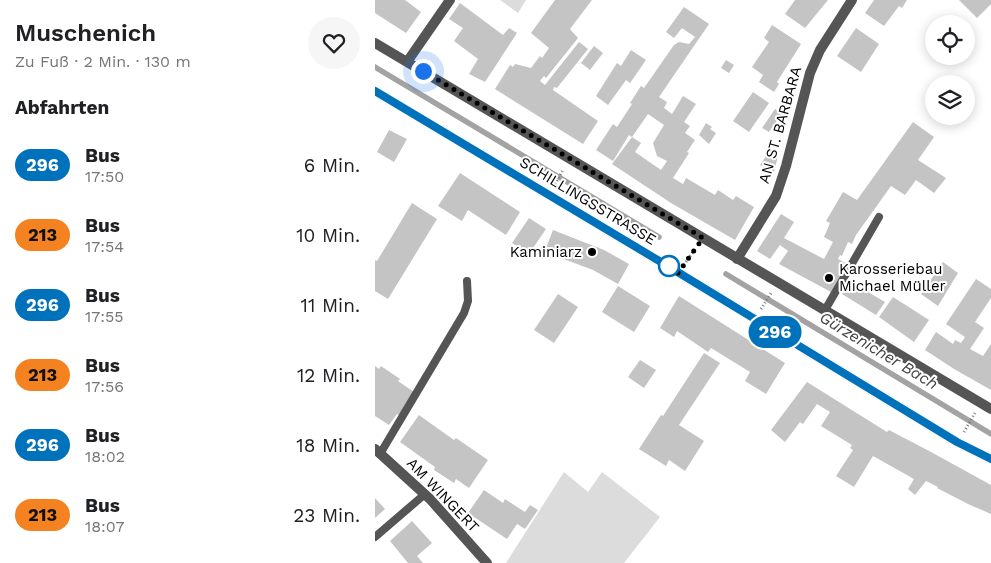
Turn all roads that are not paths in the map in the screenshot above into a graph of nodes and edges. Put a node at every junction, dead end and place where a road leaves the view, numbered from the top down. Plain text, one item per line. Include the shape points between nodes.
1 (450, 0) edge
2 (851, 0) edge
3 (375, 42) edge
4 (407, 62) junction
5 (375, 92) edge
6 (879, 217) dead end
7 (737, 259) junction
8 (467, 281) dead end
9 (825, 310) junction
10 (991, 409) edge
11 (378, 452) edge
12 (991, 459) edge
13 (425, 494) junction
14 (375, 537) edge
15 (487, 563) edge

1 - 4 street
2 - 7 street, AN ST. BARBARA via 819,50 809,73 787,166 776,196
3 - 4 street, SCHILLINGSSTRASSE
4 - 7 street, SCHILLINGSSTRASSE
5 - 12 main road, SCHILLINGSSTRASSE via 957,442
6 - 9 lane
7 - 9 street, SCHILLINGSSTRASSE
8 - 11 lane via 468,301 464,313
9 - 10 street, SCHILLINGSSTRASSE
11 - 13 street, AM WINGERT
13 - 14 lane
13 - 15 street, AM WINGERT

